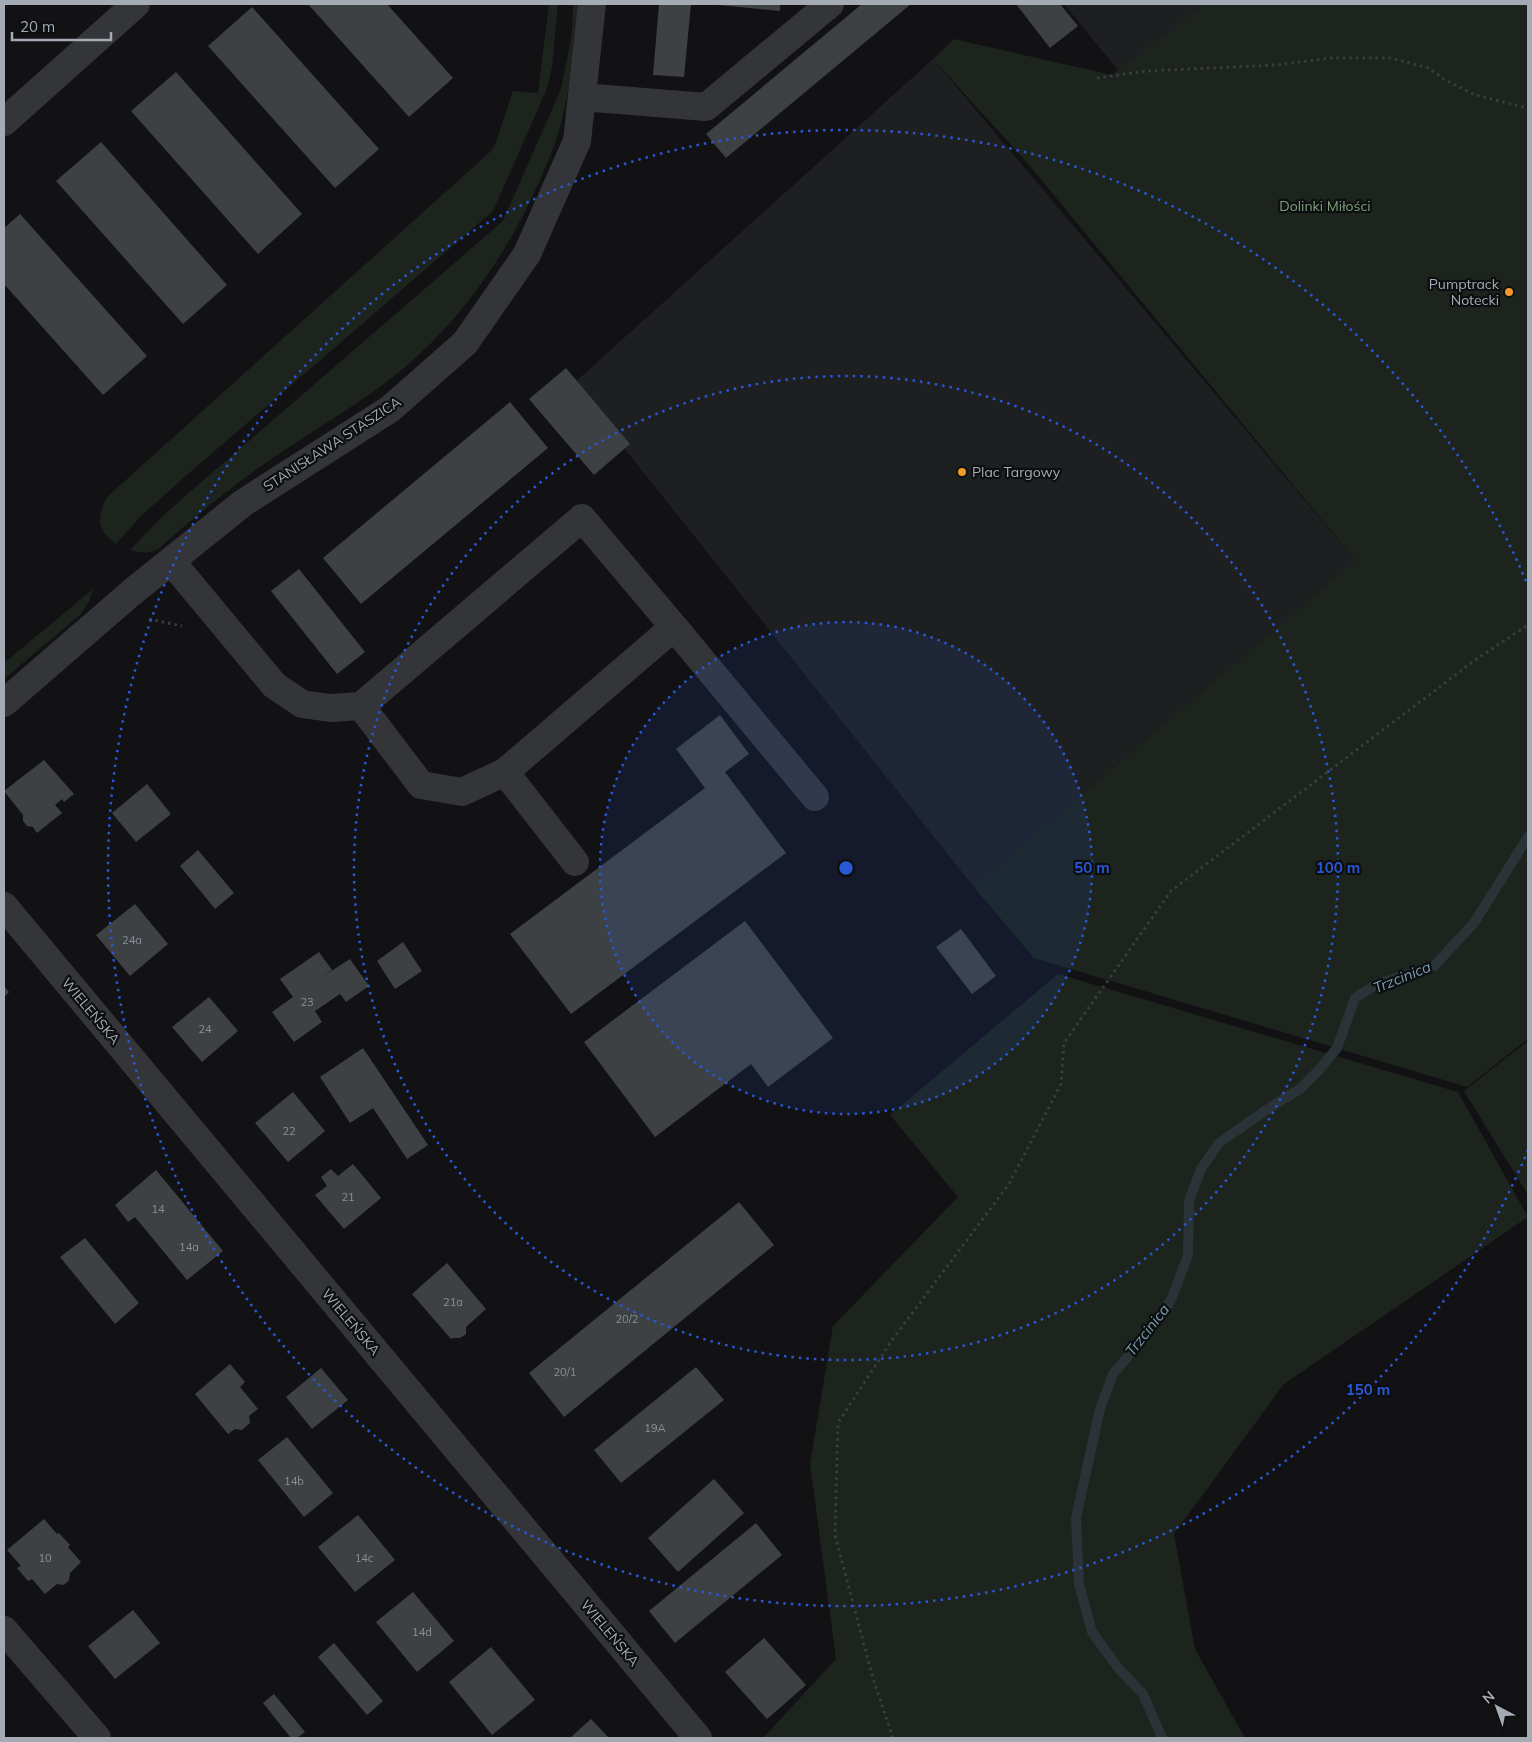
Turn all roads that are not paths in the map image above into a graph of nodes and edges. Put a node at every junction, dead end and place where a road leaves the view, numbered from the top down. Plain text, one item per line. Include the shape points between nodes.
1 (136, 4) edge
2 (592, 4) edge
3 (830, 4) edge
4 (582, 97) junction
5 (4, 122) edge
6 (171, 561) junction
7 (674, 627) junction
8 (4, 703) edge
9 (361, 706) junction
10 (505, 772) junction
11 (816, 797) dead end
12 (575, 862) dead end
13 (4, 906) edge
14 (4, 1630) edge
15 (97, 1738) edge
16 (698, 1738) edge

1 - 5 street
2 - 4 street, STANISŁAWA STASZICA
3 - 4 street via 706,107
4 - 6 street, STANISŁAWA STASZICA via 577,141 527,254 465,343 390,409 243,502
6 - 8 street, STANISŁAWA STASZICA
6 - 9 street via 274,685 302,704 330,708
7 - 9 street via 582,518
7 - 10 street
7 - 11 street
9 - 10 street via 422,784 462,792
10 - 12 street
13 - 16 street, WIELEŃSKA
14 - 15 street

